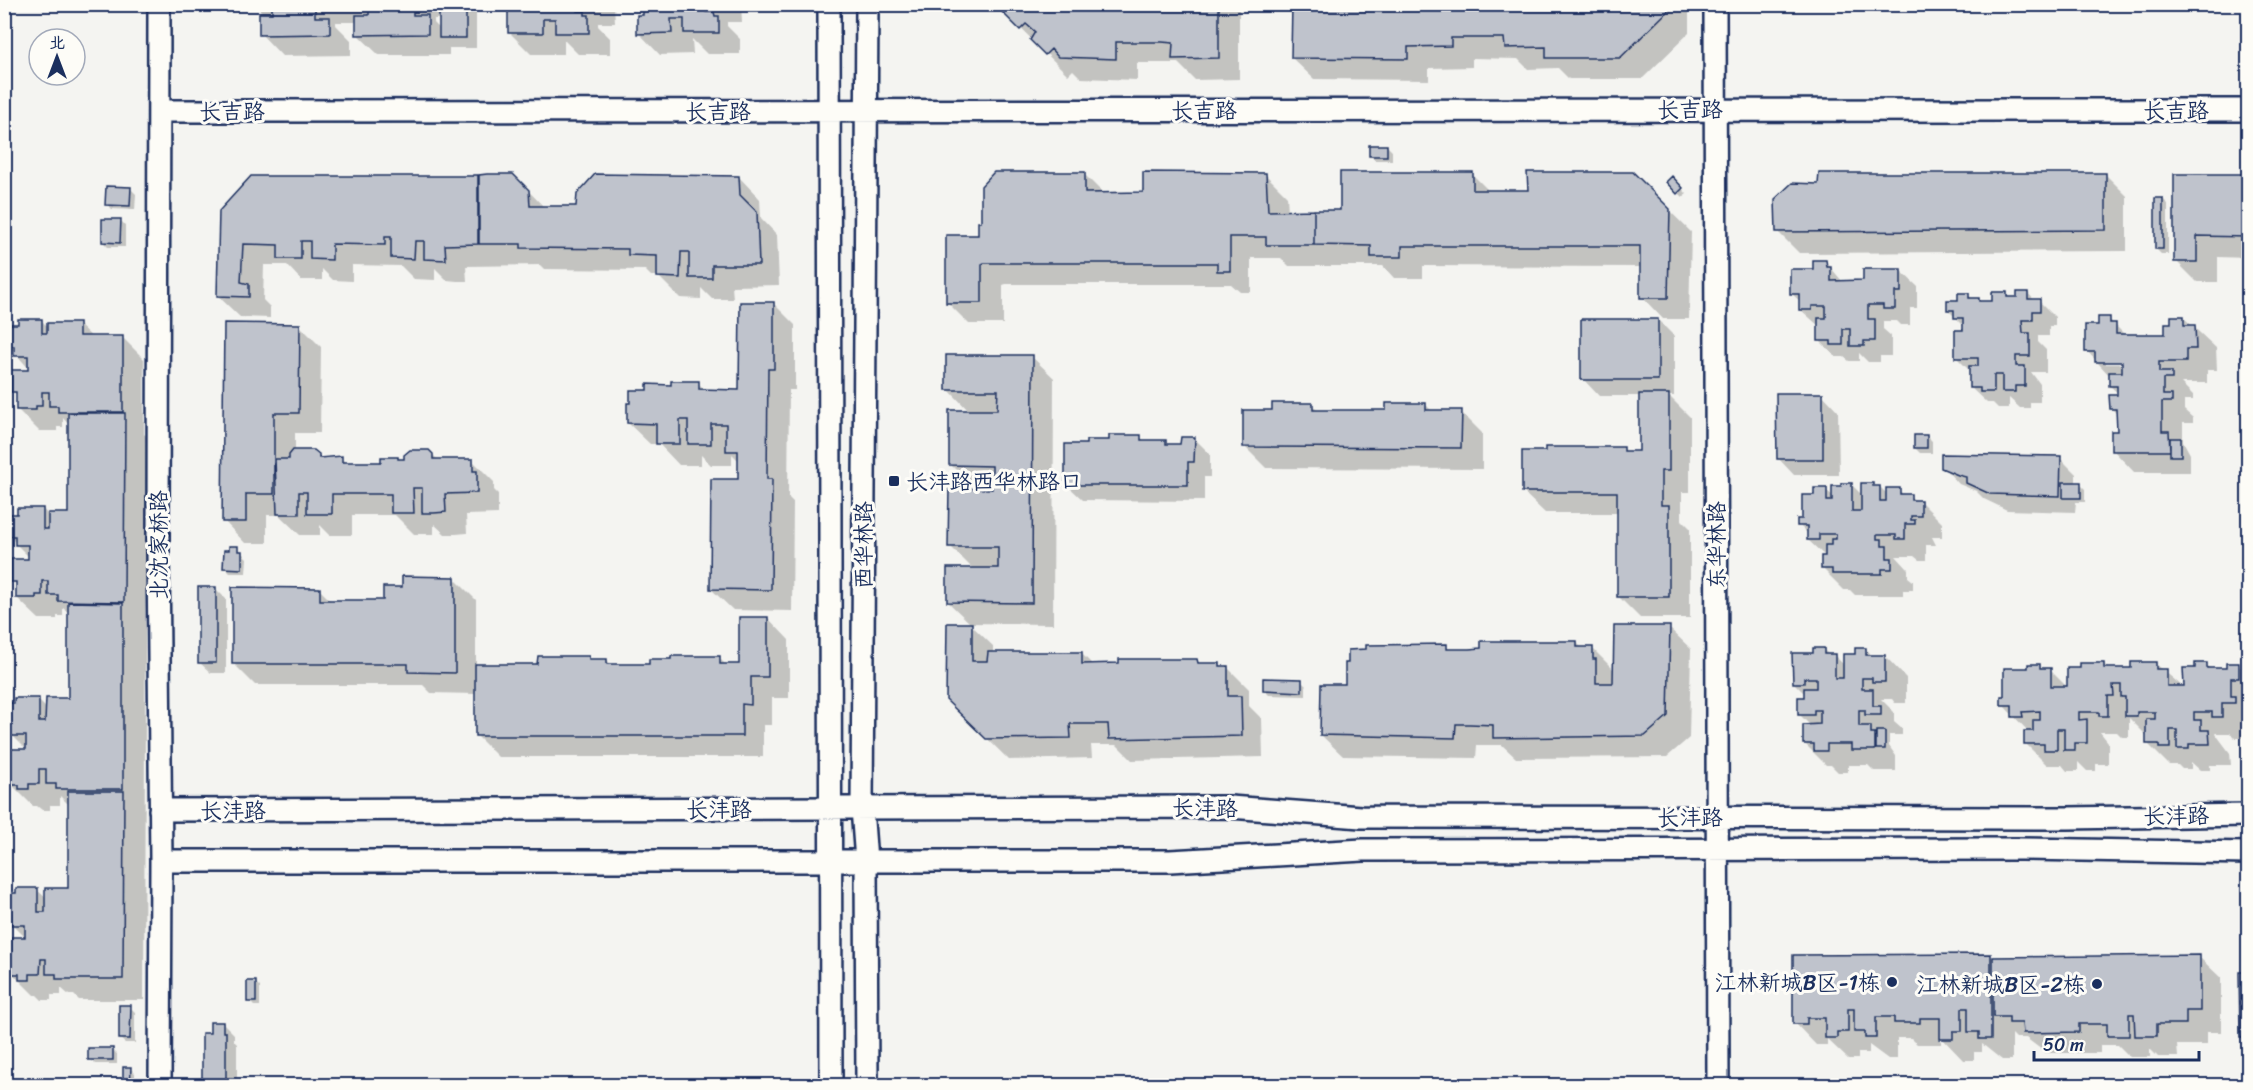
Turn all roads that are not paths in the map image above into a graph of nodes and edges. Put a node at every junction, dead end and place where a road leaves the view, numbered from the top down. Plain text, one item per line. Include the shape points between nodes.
1 (159, 4) edge
2 (829, 4) edge
3 (867, 4) edge
4 (1715, 4) edge
5 (1714, 109) junction
6 (867, 110) junction
7 (2248, 110) edge
8 (160, 111) junction
9 (828, 111) junction
10 (862, 808) junction
11 (830, 809) junction
12 (160, 810) junction
13 (2248, 815) edge
14 (1717, 818) junction
15 (1717, 850) junction
16 (2248, 853) edge
17 (161, 861) junction
18 (830, 861) junction
19 (866, 861) junction
20 (160, 1086) edge
21 (831, 1086) edge
22 (867, 1086) edge
23 (1718, 1086) edge

1 - 8 street, 北沈家桥路
2 - 9 street, 西华林路
3 - 6 street, 西华林路
4 - 5 street, 东华林路
5 - 6 street, 长吉路
5 - 7 street, 长吉路
5 - 14 street, 东华林路
6 - 9 street, 长吉路
6 - 10 street, 西华林路
8 - 9 street, 长吉路
8 - 12 street, 北沈家桥路
9 - 11 street, 西华林路
10 - 11 street, 长沣路
10 - 14 street, 长沣路 via 1230,807 1361,817
10 - 19 street, 西华林路
11 - 12 street, 长沣路
11 - 18 street, 西华林路
12 - 17 street, 北沈家桥路
13 - 14 street, 长沣路
14 - 15 street, 东华林路
15 - 16 street, 长沣路
15 - 19 street, 长沣路 via 1363,850 1170,861
15 - 23 street, 东华林路
17 - 18 street, 长沣路
17 - 20 street, 北沈家桥路
18 - 19 street, 长沣路
18 - 21 street, 西华林路
19 - 22 street, 西华林路

